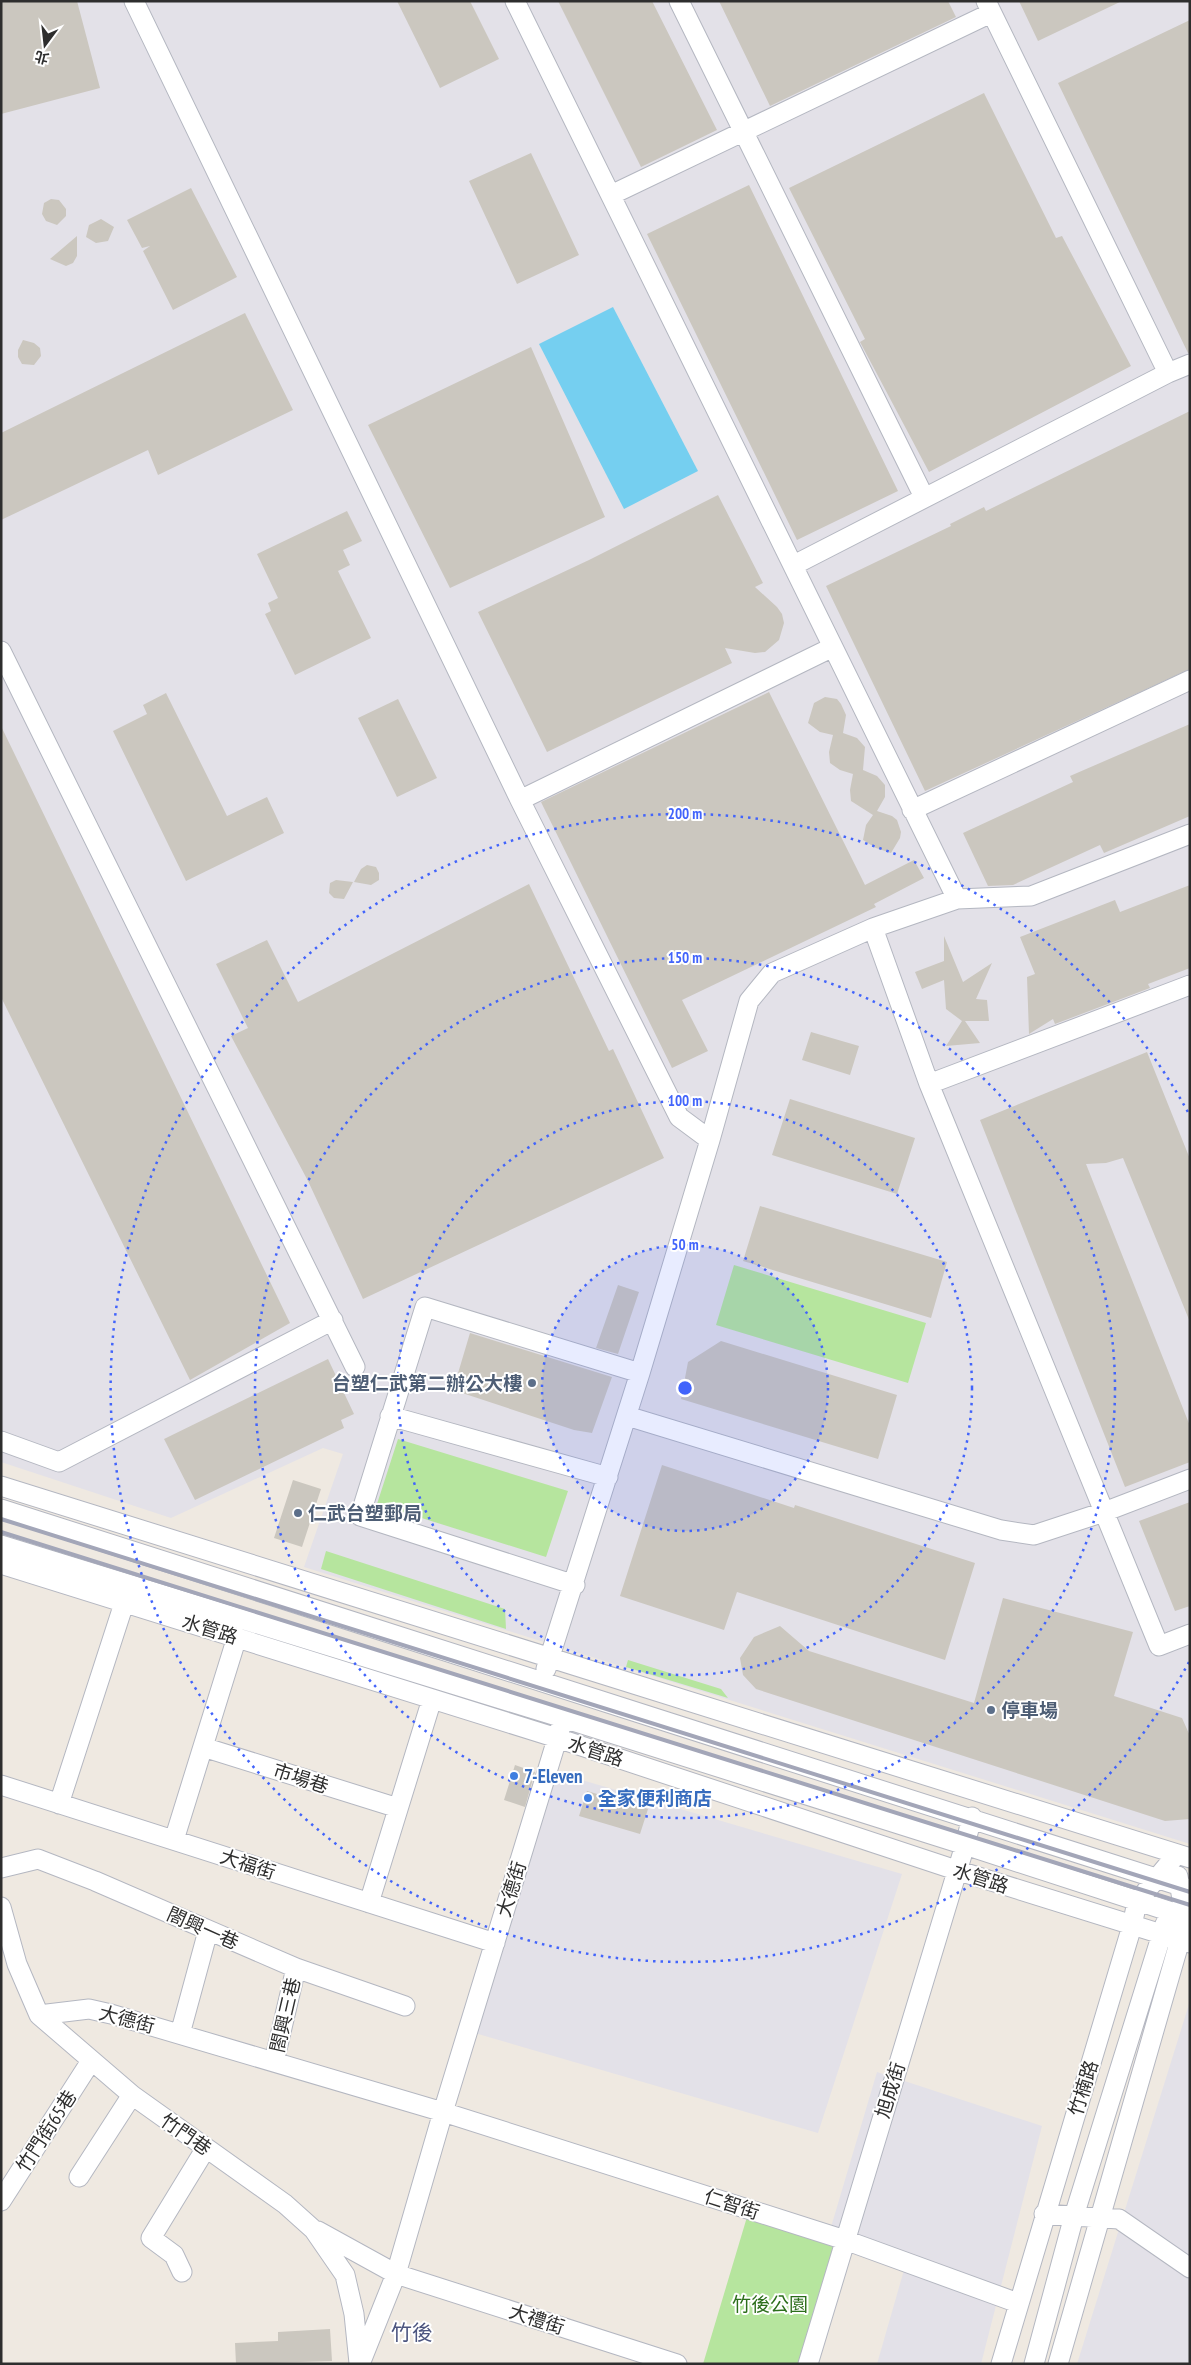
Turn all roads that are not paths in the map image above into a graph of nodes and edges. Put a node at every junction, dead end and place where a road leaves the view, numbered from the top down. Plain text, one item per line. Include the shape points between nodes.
1 (134, 1) edge
2 (515, 1) edge
3 (679, 1) edge
4 (988, 7) edge
5 (744, 132) junction
6 (611, 195) junction
7 (1190, 364) edge
8 (1168, 373) junction
9 (924, 497) junction
10 (794, 565) junction
11 (833, 647) junction
12 (1, 651) edge
13 (1190, 680) edge
14 (520, 800) junction
15 (912, 810) junction
16 (1190, 834) edge
17 (957, 899) junction
18 (873, 928) junction
19 (1190, 985) edge
20 (929, 1084) junction
21 (710, 1140) junction
22 (333, 1320) junction
23 (355, 1367) dead end
24 (640, 1373) junction
25 (390, 1416) junction
26 (627, 1416) junction
27 (1, 1441) edge
28 (608, 1477) junction
29 (1190, 1479) edge
30 (1, 1486) edge
31 (1, 1509) edge
32 (1104, 1512) junction
33 (1, 1545) edge
34 (1, 1564) edge
35 (575, 1585) junction
36 (127, 1594) junction
37 (1190, 1634) edge
38 (238, 1638) junction
39 (550, 1658) junction
40 (580, 1667) junction
41 (542, 1682) junction
42 (572, 1692) junction
43 (432, 1699) junction
44 (563, 1718) junction
45 (557, 1738) junction
46 (203, 1747) junction
47 (1, 1785) edge
48 (59, 1804) junction
49 (398, 1808) junction
50 (972, 1817) junction
51 (174, 1840) junction
52 (965, 1845) junction
53 (1183, 1856) edge
54 (1, 1868) edge
55 (956, 1870) junction
56 (1157, 1878) junction
57 (1184, 1887) edge
58 (1137, 1902) junction
59 (369, 1903) junction
60 (1, 1907) edge
61 (1181, 1915) edge
62 (1132, 1926) junction
63 (208, 1931) junction
64 (1177, 1940) edge
65 (495, 1942) junction
66 (296, 1968) junction
67 (405, 2006) dead end
68 (39, 2015) junction
69 (180, 2034) junction
70 (91, 2061) junction
71 (274, 2062) junction
72 (132, 2095) junction
73 (443, 2112) junction
74 (206, 2148) junction
75 (79, 2177) dead end
76 (1, 2201) edge
77 (1044, 2214) junction
78 (1074, 2216) junction
79 (1099, 2218) junction
80 (314, 2230) junction
81 (845, 2240) junction
82 (1190, 2268) edge
83 (182, 2272) dead end
84 (396, 2274) junction
85 (1018, 2303) junction
86 (360, 2364) edge
87 (677, 2364) edge
88 (808, 2364) edge
89 (1001, 2364) edge
90 (1034, 2364) edge
91 (1058, 2364) edge

1 - 14 street
2 - 6 street
3 - 5 street
4 - 5 street
4 - 8 street
5 - 6 street
5 - 9 street
6 - 10 street
7 - 8 street
8 - 9 street
9 - 10 street
10 - 11 street
11 - 14 street
11 - 15 street
12 - 22 street
13 - 15 street
14 - 21 street via 679,1117
15 - 17 street
16 - 17 street via 1031,896
17 - 18 street
18 - 20 street
18 - 21 street via 772,974 749,1002
19 - 20 street
20 - 32 street
21 - 24 street
22 - 23 street
22 - 27 street via 59,1462
24 - 25 street via 425,1307
24 - 26 street
25 - 28 street
25 - 35 street via 360,1516
26 - 28 street
26 - 32 street via 1001,1530 1034,1535
28 - 35 street
29 - 32 street
30 - 39 street
31 - 41 street
32 - 37 street via 1159,1646
33 - 36 street, 水管路
34 - 36 street, 水管路
35 - 39 street
36 - 38 street, 水管路
36 - 44 street, 水管路
36 - 48 street
38 - 43 street, 水管路
38 - 46 street
39 - 40 street
39 - 41 street
40 - 42 street, 大德街
40 - 53 street
41 - 42 street
42 - 44 street, 大德街
42 - 50 street
43 - 45 street, 水管路
43 - 49 street
44 - 45 street, 大德街
44 - 52 street, 水管路
45 - 55 street, 水管路
45 - 65 street, 大德街
46 - 49 street, 市場巷
46 - 51 street
47 - 48 street, 大福街
48 - 51 street, 大福街
49 - 59 street
50 - 52 street, 旭成街
50 - 56 street
51 - 59 street, 大福街
52 - 55 street, 旭成街
52 - 58 street, 水管路
53 - 56 street, 竹楠路
53 - 57 street, 竹楠路
54 - 63 street, 閤興一巷 via 38,1859 96,1880
55 - 62 street, 水管路
55 - 81 street, 旭成街
56 - 57 street
56 - 58 street, 竹楠路
57 - 61 street, 竹楠路
58 - 61 street, 水管路
58 - 62 street, 竹楠路
59 - 65 street, 大福街
60 - 68 street, 竹門巷 via 17,1964
61 - 64 street, 竹楠路
62 - 64 street, 水管路
62 - 77 street, 竹楠路
63 - 66 street, 閤興一巷
63 - 69 street
64 - 78 street, 竹楠路
64 - 79 street, 竹楠路
65 - 73 street, 大德街
66 - 67 street, 閤興一巷
66 - 71 street, 閤興三巷
68 - 69 street, 大德街 via 89,2009
68 - 70 street, 竹門巷
69 - 71 street, 大德街
70 - 72 street, 竹門巷
70 - 76 street, 竹門街65巷
71 - 73 street, 大德街
72 - 74 street, 竹門巷
72 - 75 street
73 - 81 street, 仁智街
73 - 84 street, 大德街
74 - 80 street, 竹門巷 via 285,2204
74 - 83 street via 151,2238 174,2255
77 - 78 street
77 - 85 street, 竹楠路
78 - 79 street
78 - 90 street, 竹楠路
79 - 82 street via 1118,2219
79 - 91 street, 竹楠路
80 - 84 street, 大禮街
80 - 86 street, 竹門巷 via 345,2275
81 - 85 street, 仁智街
81 - 88 street, 旭成街
84 - 86 street, 大德街
84 - 87 street, 大禮街
85 - 89 street, 竹楠路

